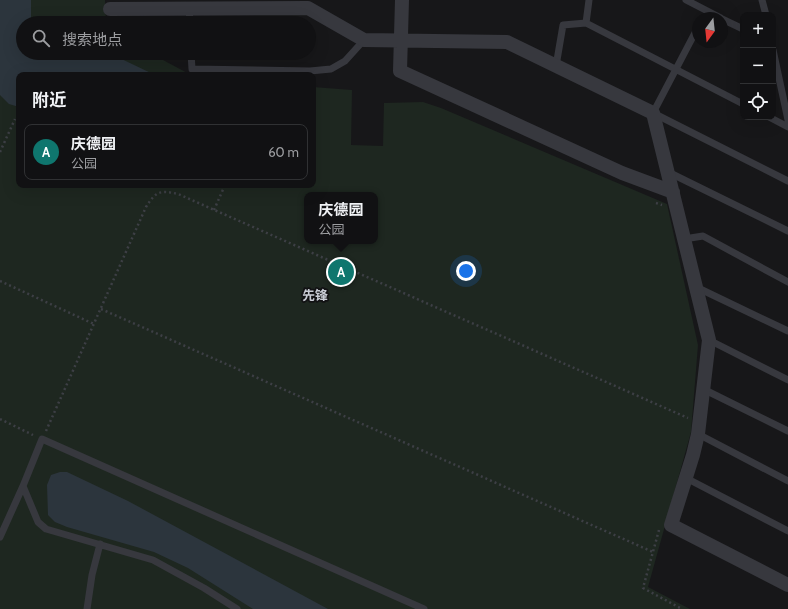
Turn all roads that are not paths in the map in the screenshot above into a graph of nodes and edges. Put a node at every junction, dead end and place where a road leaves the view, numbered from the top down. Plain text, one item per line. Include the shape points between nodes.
1 (402, 0) edge
2 (589, 0) edge
3 (686, 0) edge
4 (762, 0) edge
5 (110, 4) edge
6 (189, 8) junction
7 (706, 10) joint
8 (710, 12) edge
9 (765, 12) edge
10 (190, 16) edge
11 (728, 21) edge
12 (586, 23) junction
13 (740, 27) edge
14 (692, 38) edge
15 (364, 40) junction
16 (401, 40) junction
17 (191, 60) edge
18 (776, 64) edge
19 (556, 66) junction
20 (676, 69) junction
21 (740, 102) edge
22 (653, 113) junction
23 (775, 120) edge
24 (788, 120) edge
25 (788, 127) edge
26 (667, 171) junction
27 (788, 182) edge
28 (672, 192) junction
29 (788, 231) edge
30 (684, 239) junction
31 (788, 282) edge
32 (696, 287) junction
33 (788, 331) edge
34 (709, 340) junction
35 (788, 380) edge
36 (704, 388) junction
37 (788, 431) edge
38 (698, 434) junction
39 (686, 478) junction
40 (788, 481) edge
41 (23, 486) junction
42 (788, 531) edge
43 (0, 536) edge
44 (100, 544) junction
45 (788, 585) edge
46 (87, 609) edge
47 (237, 609) edge
48 (424, 609) edge

1 - 16 street
2 - 12 lane
3 - 7 lane
4 - 9 lane
5 - 6 street
6 - 10 lane
6 - 15 street via 308,8
7 - 8 lane
11 - 13 lane
12 - 19 lane via 564,25
12 - 20 lane
14 - 20 lane
15 - 16 street
15 - 17 lane via 345,61 331,69 192,69
16 - 19 street via 508,42
16 - 28 street via 400,71 622,173
18 - 24 lane
19 - 22 street
20 - 21 lane
20 - 22 lane
22 - 26 street
22 - 27 lane
23 - 25 lane
26 - 28 street
26 - 29 lane
28 - 30 street
30 - 31 lane via 703,236
30 - 32 street
32 - 33 lane
32 - 34 street
34 - 35 lane
34 - 36 street
36 - 37 lane
36 - 38 street
38 - 39 street
38 - 40 lane
39 - 42 lane
39 - 45 street via 670,525
41 - 43 lane
41 - 44 lane via 38,522 46,529
41 - 48 lane via 42,439
44 - 46 lane
44 - 47 lane via 153,560

